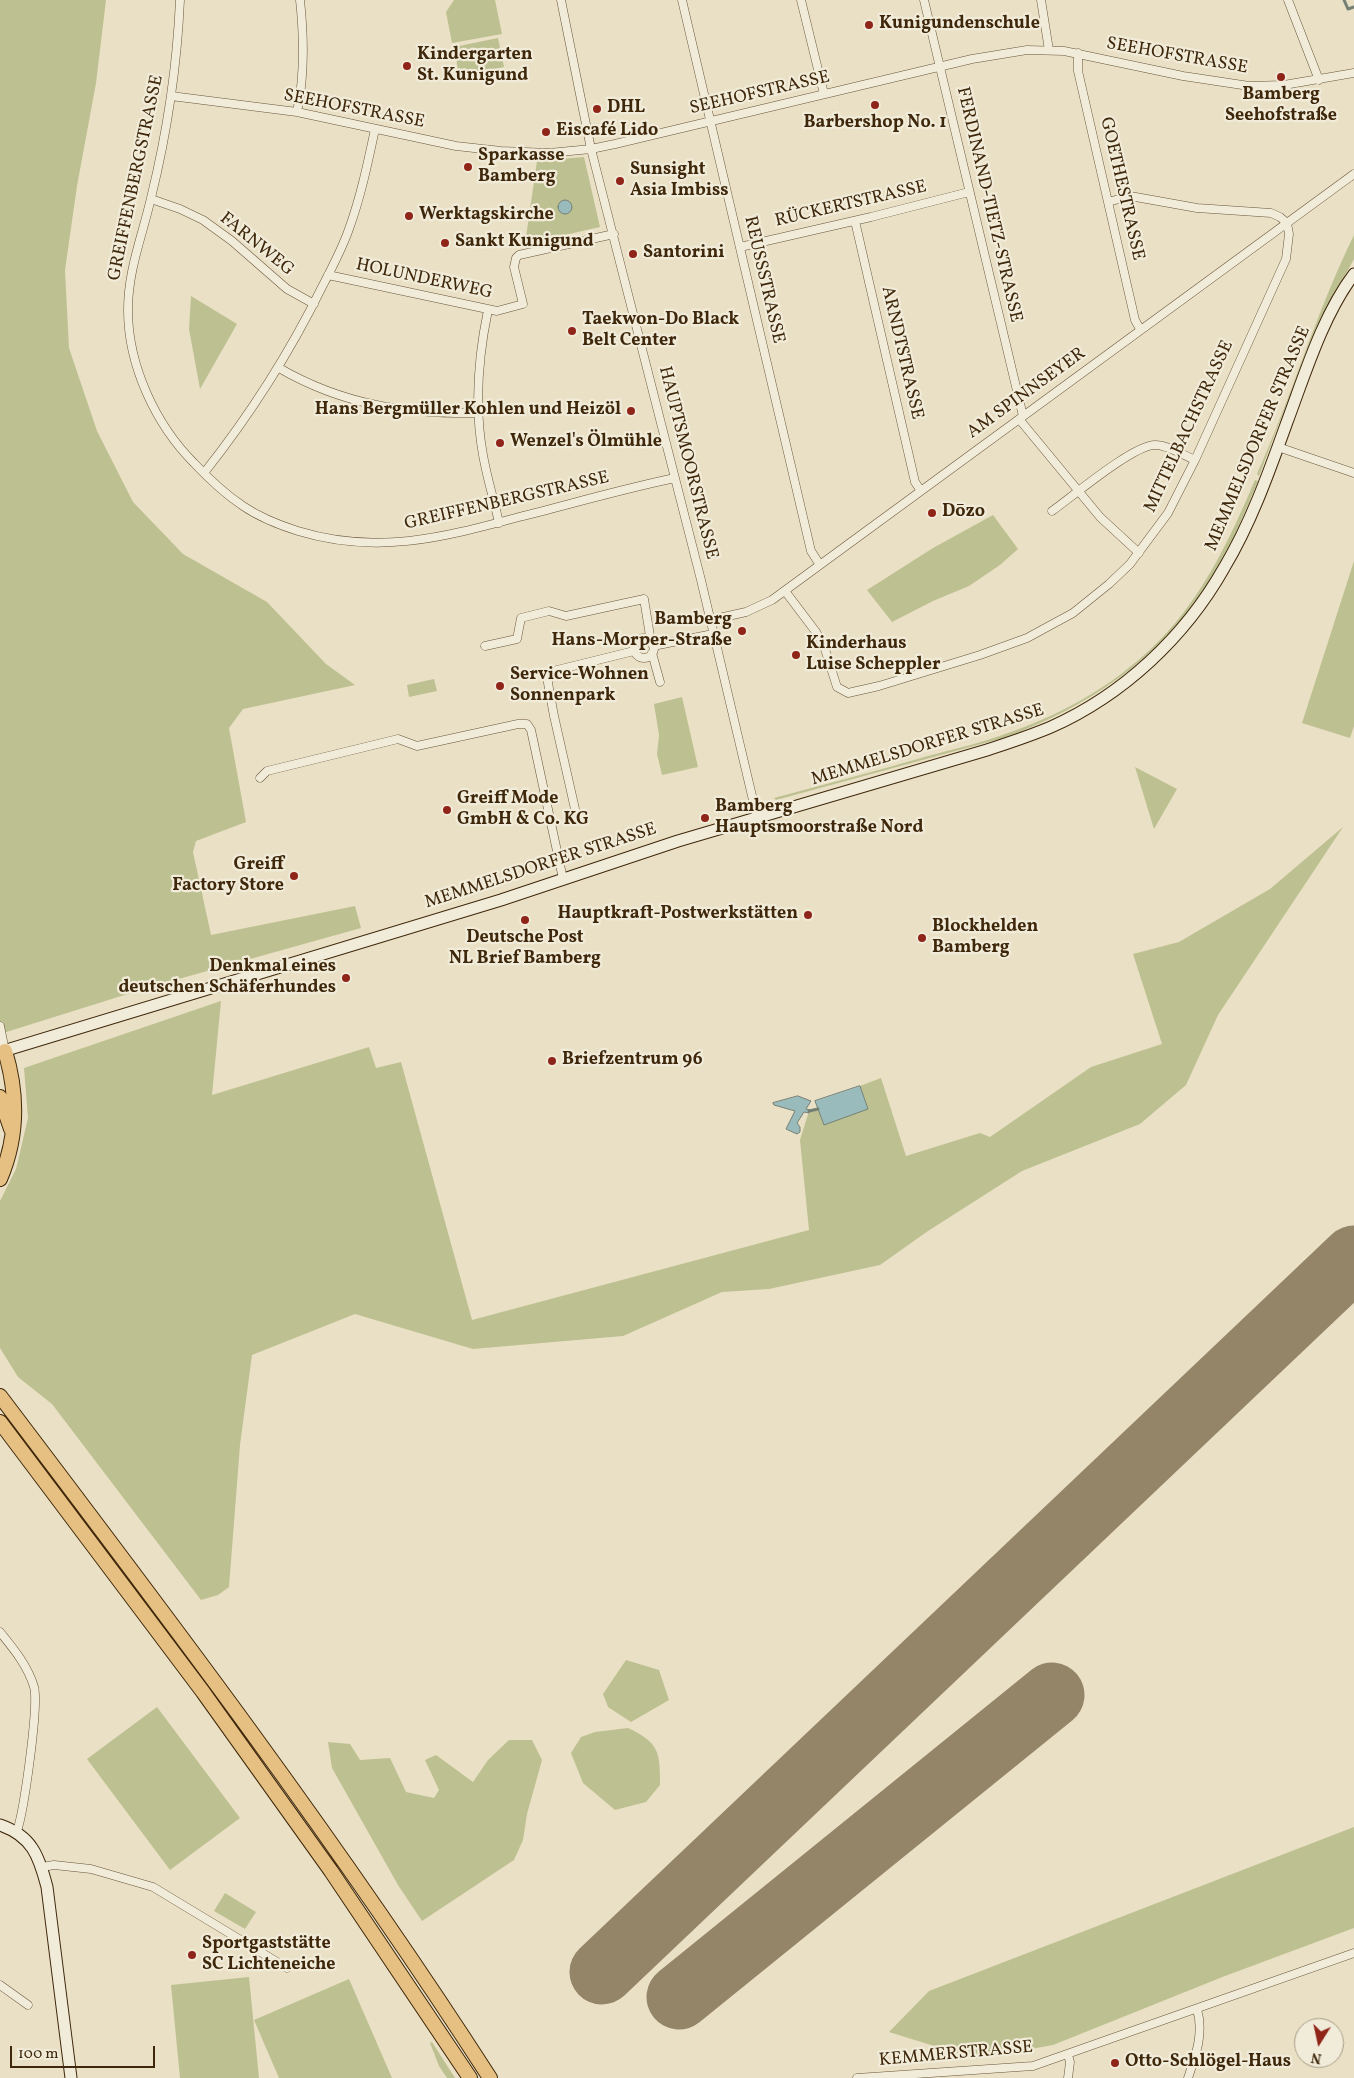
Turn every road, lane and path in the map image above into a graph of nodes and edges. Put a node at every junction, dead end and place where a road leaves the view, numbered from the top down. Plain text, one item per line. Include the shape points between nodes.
1 (180, 0) edge
2 (300, 0) edge
3 (561, 0) edge
4 (682, 0) edge
5 (801, 0) edge
6 (924, 0) edge
7 (1041, 0) edge
8 (1288, 0) edge
9 (1049, 50) junction
10 (1078, 53) junction
11 (940, 67) junction
12 (1354, 73) edge
13 (1319, 80) junction
14 (824, 94) junction
15 (171, 96) junction
16 (297, 112) junction
17 (710, 121) junction
18 (375, 129) junction
19 (591, 149) junction
20 (1354, 174) edge
21 (969, 192) junction
22 (151, 199) junction
23 (1108, 202) junction
24 (855, 221) junction
25 (1287, 223) junction
26 (614, 234) junction
27 (740, 247) junction
28 (1353, 274) edge
29 (328, 275) junction
30 (314, 304) junction
31 (488, 310) junction
32 (1140, 329) junction
33 (279, 368) junction
34 (478, 413) junction
35 (1021, 417) junction
36 (1278, 447) junction
37 (1195, 460) junction
38 (204, 473) junction
39 (1354, 473) edge
40 (675, 478) junction
41 (921, 491) junction
42 (1078, 492) junction
43 (1052, 511) dead end
44 (499, 522) junction
45 (1139, 554) junction
46 (820, 565) junction
47 (785, 591) junction
48 (710, 620) junction
49 (714, 634) junction
50 (485, 646) dead end
51 (652, 647) junction
52 (634, 651) junction
53 (660, 682) dead end
54 (260, 778) dead end
55 (575, 808) dead end
56 (757, 817) junction
57 (563, 879) junction
58 (0, 1026) edge
59 (2, 1052) edge
60 (1, 1104) edge
61 (13, 1134) junction
62 (0, 1179) edge
63 (0, 1396) edge
64 (0, 1422) edge
65 (0, 1632) edge
66 (0, 1824) edge
67 (17, 1831) junction
68 (42, 1867) junction
69 (1354, 1953) edge
70 (287, 1968) dead end
71 (0, 1985) edge
72 (28, 2005) dead end
73 (1197, 2009) junction
74 (1068, 2055) junction
75 (71, 2078) edge
76 (470, 2078) edge
77 (490, 2078) edge
78 (858, 2078) edge
79 (1068, 2078) edge
80 (1188, 2078) edge

1 - 15 street, GREIFFENBERGSTRASSE
2 - 16 street via 303,50
3 - 19 street, HAUPTSMOORSTRASSE
4 - 17 street, REUSSSTRASSE
5 - 14 street
6 - 11 street, FERDINAND-TIETZ-STRASSE
7 - 9 street
8 - 13 street
9 - 10 street, SEEHOFSTRASSE
9 - 11 street, SEEHOFSTRASSE via 1008,52
10 - 13 street, SEEHOFSTRASSE via 1239,85 1264,86
10 - 23 street, GOETHESTRASSE via 1078,72
11 - 14 street, SEEHOFSTRASSE
11 - 21 street, FERDINAND-TIETZ-STRASSE
12 - 13 street, SEEHOFSTRASSE
14 - 17 street, SEEHOFSTRASSE
15 - 16 street, SEEHOFSTRASSE
15 - 22 street, GREIFFENBERGSTRASSE
16 - 18 street, SEEHOFSTRASSE
17 - 19 street, SEEHOFSTRASSE
17 - 27 street, REUSSSTRASSE
18 - 19 street, SEEHOFSTRASSE via 467,148 538,153
18 - 29 street via 352,221
19 - 26 street, HAUPTSMOORSTRASSE
20 - 25 street, AM SPINNSEYER
21 - 24 street, RÜCKERTSTRASSE
21 - 35 street, FERDINAND-TIETZ-STRASSE
22 - 30 street, FARNWEG via 202,220 280,284
22 - 38 street, GREIFFENBERGSTRASSE via 132,265 128,313 130,335 144,385 161,421
23 - 25 street via 1130,196 1140,197 1206,209 1271,213
23 - 32 street, GOETHESTRASSE via 1135,320
24 - 27 street, RÜCKERTSTRASSE
24 - 41 street, ARNDTSTRASSE via 916,482
25 - 32 street, AM SPINNSEYER
25 - 37 street, MITTELBACHSTRASSE via 1286,259
26 - 31 street, HOLUNDERWEG via 519,255 514,267 523,304
26 - 40 street, HAUPTSMOORSTRASSE
27 - 46 street, REUSSSTRASSE via 811,551
28 - 36 main road, MEMMELSDORFER STRASSE via 1310,359
29 - 30 street
29 - 31 street, HOLUNDERWEG
30 - 33 street
31 - 34 street via 478,380
32 - 35 street, AM SPINNSEYER
33 - 34 street via 308,384 358,402 420,412
33 - 38 street
34 - 44 street via 483,456
35 - 41 street, AM SPINNSEYER
35 - 42 street
36 - 39 street
36 - 56 main road, MEMMELSDORFER STRASSE via 1251,514 1210,591 1171,640 1120,686 1072,716 1022,738
37 - 42 street via 1161,446 1146,446
37 - 45 street, MITTELBACHSTRASSE via 1168,513
38 - 44 street, GREIFFENBERGSTRASSE via 244,507 265,518 300,532 345,542 408,542
40 - 44 street, GREIFFENBERGSTRASSE
40 - 48 street, HAUPTSMOORSTRASSE
41 - 46 street, AM SPINNSEYER
42 - 43 street
42 - 45 street
45 - 47 street, MITTELBACHSTRASSE via 1073,614 1043,630 980,655 853,693 844,693 837,687 824,646
46 - 47 street, AM SPINNSEYER
47 - 48 street, AM SPINNSEYER via 757,608
48 - 49 street, HAUPTSMOORSTRASSE
49 - 51 street
49 - 56 street, HAUPTSMOORSTRASSE
50 - 51 street via 517,640 521,618 549,612 566,616 644,599
51 - 52 street via 646,657 640,657
51 - 52 street via 646,638 637,641
51 - 53 street
52 - 55 street via 553,671 548,675
54 - 57 street via 267,771 398,739 417,746 527,724 531,730
56 - 57 main road, MEMMELSDORFER STRASSE
57 - 59 main road, MEMMELSDORFER STRASSE
58 - 59 street
59 - 61 highway via 10,1069 14,1100
60 - 61 highway
61 - 62 highway
63 - 77 highway via 308,1810
64 - 76 highway via 203,1692 331,1870
65 - 67 street via 25,1667 35,1690 28,1765
66 - 67 main road
67 - 68 main road via 31,1846
68 - 70 street via 54,1865 91,1870 153,1887
68 - 75 main road
69 - 73 street, KEMMERSTRASSE
71 - 72 street
73 - 74 street, KEMMERSTRASSE
73 - 80 street via 1198,2047
74 - 78 street, KEMMERSTRASSE via 1016,2069
74 - 79 street

